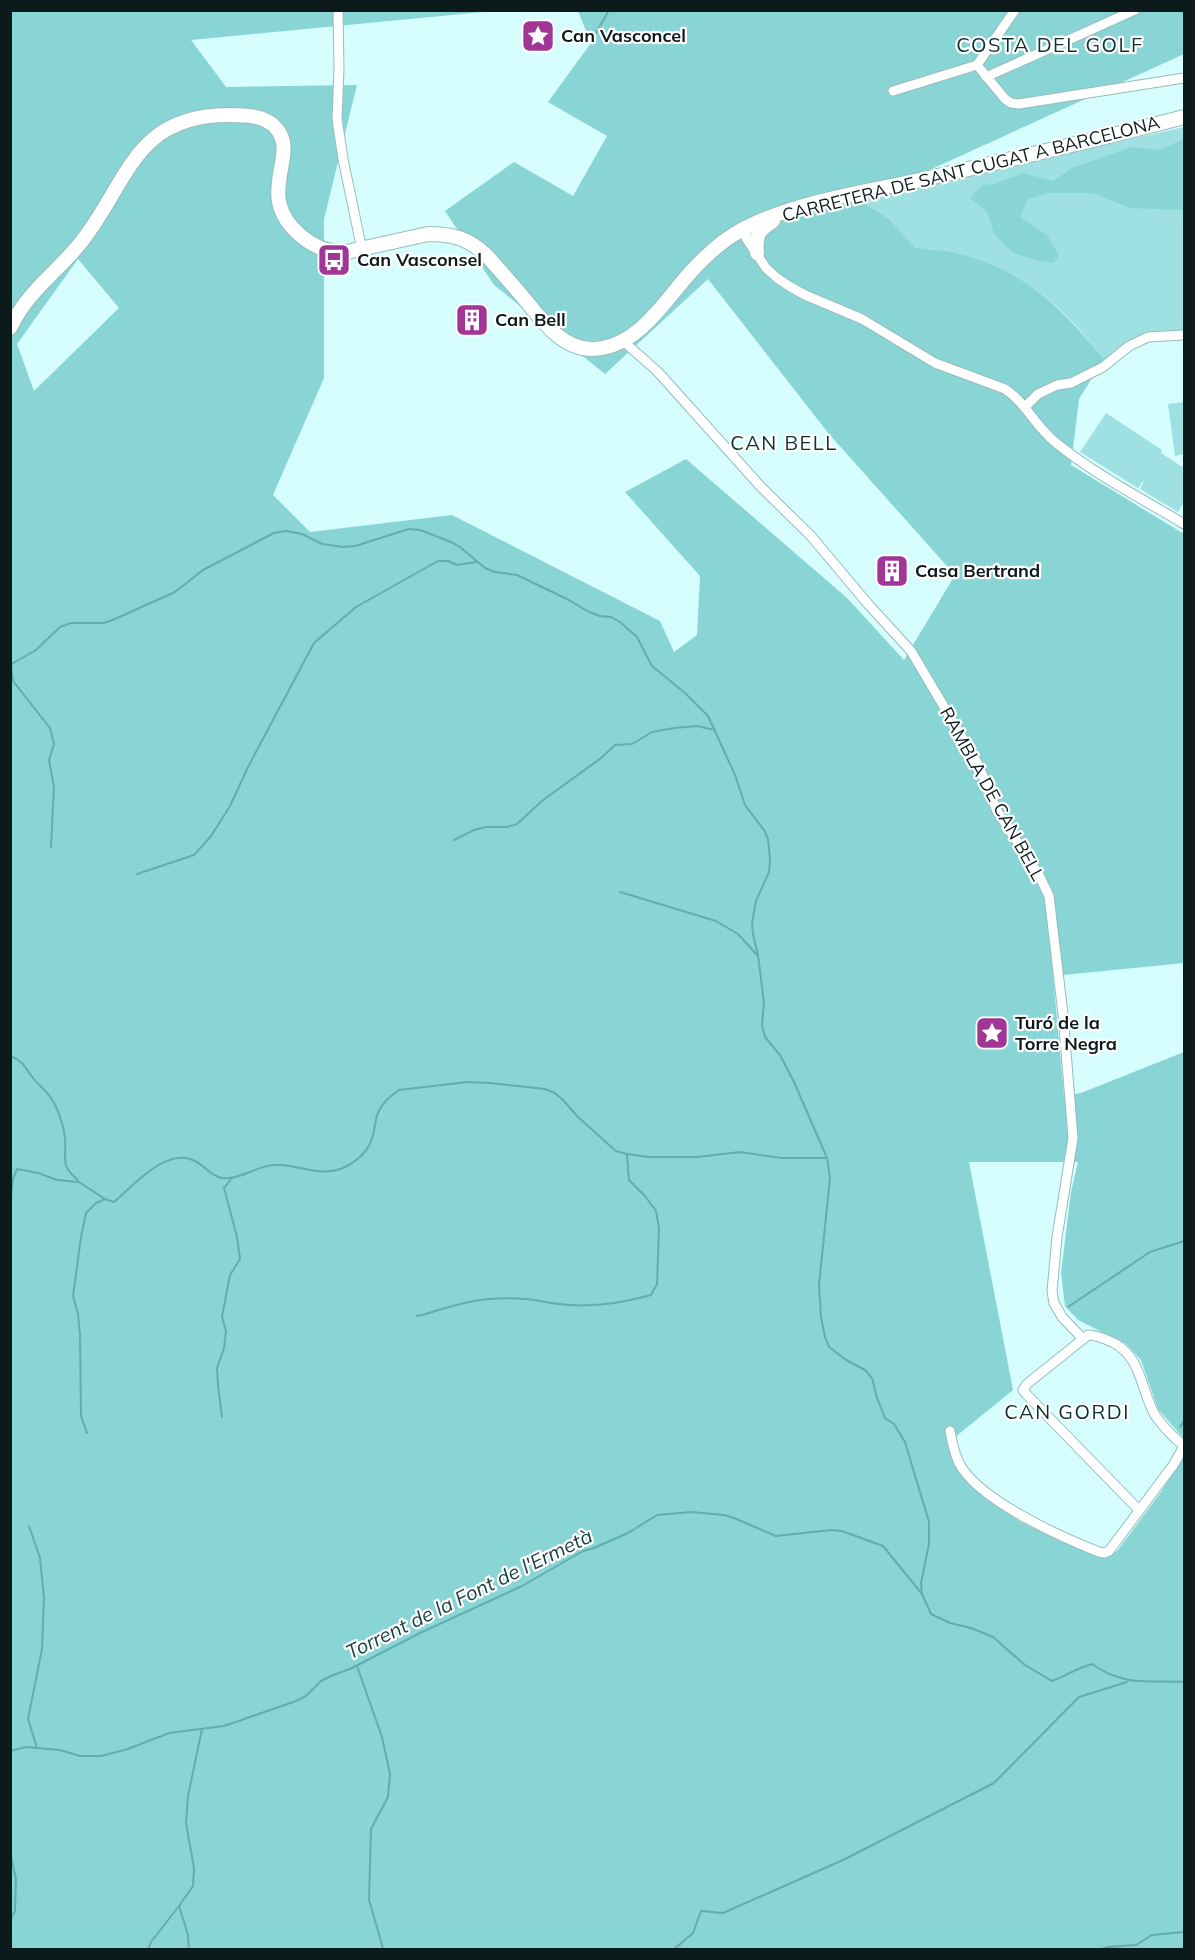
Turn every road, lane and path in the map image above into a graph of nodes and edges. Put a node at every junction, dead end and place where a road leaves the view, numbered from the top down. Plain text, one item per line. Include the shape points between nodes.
1 (338, 10) edge
2 (1015, 10) edge
3 (1135, 10) edge
4 (976, 65) junction
5 (986, 77) junction
6 (1185, 78) edge
7 (892, 91) dead end
8 (1185, 117) edge
9 (788, 212) junction
10 (742, 233) junction
11 (362, 250) junction
12 (756, 253) junction
13 (10, 328) edge
14 (1185, 335) edge
15 (622, 340) junction
16 (1025, 407) junction
17 (1185, 524) edge
18 (1083, 1339) junction
19 (950, 1431) dead end
20 (1184, 1446) edge
21 (1139, 1510) junction

1 - 11 street via 337,119
2 - 4 street
3 - 5 street
4 - 5 street
4 - 7 street
5 - 6 street via 1005,99 1020,104
8 - 9 main road, CARRETERA DE SANT CUGAT A BARCELONA
9 - 10 main road, CARRETERA DE SANT CUGAT A BARCELONA
9 - 12 main road via 757,236
10 - 12 main road via 752,236
10 - 15 main road, CARRETERA DE SANT CUGAT A BARCELONA via 719,244 646,324
11 - 13 main road, CARRETERA DE SANT CUGAT A BARCELONA via 342,253 321,249 283,216 277,187 283,151 275,126 250,116 205,117 173,127 144,146 88,233 28,298
11 - 15 main road, CARRETERA DE SANT CUGAT A BARCELONA via 428,234 459,237 486,255 561,338 591,349
12 - 16 street via 766,268 789,286 862,319 935,363 1005,389
14 - 16 street via 1148,337 1104,367 1038,394
15 - 18 street, RAMBLA DE CAN BELL via 658,372 761,487 811,536 911,651 978,764 997,811 1039,875 1048,896 1064,1014 1073,1138 1052,1291 1062,1317
16 - 17 street via 1039,427 1070,454
18 - 20 street via 1095,1335 1123,1348 1133,1361 1155,1414
18 - 21 street via 1023,1390
19 - 21 street via 960,1465 996,1499 1017,1514 1099,1552 1109,1551
20 - 21 street

